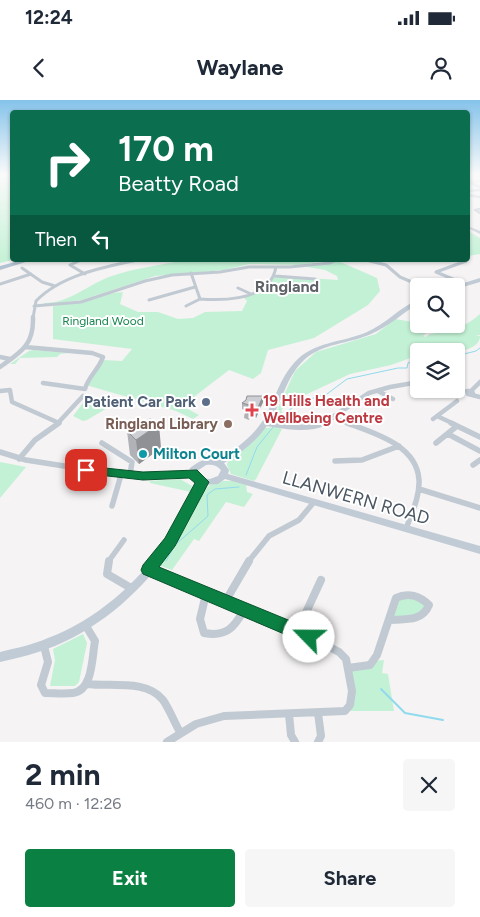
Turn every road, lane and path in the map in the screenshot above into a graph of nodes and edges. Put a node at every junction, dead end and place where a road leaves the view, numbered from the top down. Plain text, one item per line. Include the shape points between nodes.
1 (480, 210) edge
2 (480, 213) edge
3 (15, 262) edge
4 (20, 262) edge
5 (77, 262) edge
6 (130, 262) edge
7 (326, 262) edge
8 (374, 262) edge
9 (463, 262) edge
10 (0, 267) edge
11 (276, 267) junction
12 (22, 268) dead end
13 (191, 273) junction
14 (31, 274) junction
15 (85, 274) junction
16 (275, 276) junction
17 (316, 279) dead end
18 (480, 280) edge
19 (410, 281) edge
20 (0, 284) edge
21 (466, 284) joint
22 (55, 286) junction
23 (195, 287) junction
24 (238, 288) dead end
25 (251, 294) junction
26 (200, 299) junction
27 (149, 300) dead end
28 (34, 306) junction
29 (186, 306) dead end
30 (410, 307) edge
31 (24, 347) junction
32 (0, 357) edge
33 (10, 359) junction
34 (0, 367) edge
35 (480, 382) edge
36 (43, 383) dead end
37 (410, 384) edge
38 (0, 391) edge
39 (378, 391) junction
40 (83, 396) dead end
41 (480, 397) edge
42 (393, 400) dead end
43 (457, 400) dead end
44 (334, 418) junction
45 (59, 423) junction
46 (265, 423) junction
47 (457, 426) junction
48 (448, 434) junction
49 (480, 437) edge
50 (102, 443) dead end
51 (436, 443) dead end
52 (399, 446) junction
53 (480, 451) edge
54 (0, 452) edge
55 (19, 459) junction
56 (480, 460) edge
57 (335, 461) dead end
58 (219, 463) junction
59 (473, 465) dead end
60 (193, 474) junction
61 (121, 475) junction
62 (130, 475) junction
63 (224, 476) junction
64 (202, 482) junction
65 (419, 489) junction
66 (314, 502) junction
67 (112, 506) dead end
68 (480, 508) edge
69 (406, 529) junction
70 (124, 540) dead end
71 (480, 550) edge
72 (149, 570) junction
73 (321, 580) dead end
74 (131, 588) junction
75 (206, 594) junction
76 (225, 602) junction
77 (244, 610) junction
78 (389, 620) junction
79 (86, 626) junction
80 (297, 632) junction
81 (44, 646) junction
82 (0, 657) edge
83 (348, 668) junction
84 (87, 684) junction
85 (318, 713) junction
86 (288, 714) junction
87 (180, 732) junction
88 (167, 742) edge
89 (296, 742) edge
90 (318, 742) edge

1 - 2 street via 475,210
3 - 10 main road
4 - 10 main road
5 - 15 street via 70,265
6 - 15 street
7 - 11 street
8 - 19 street via 386,265
9 - 21 street via 436,272
11 - 13 street
11 - 16 street
12 - 14 street
13 - 23 street
13 - 28 street via 156,278 82,302
14 - 20 street
14 - 22 street
15 - 22 street
16 - 17 street
16 - 25 street via 266,288
18 - 21 street
22 - 28 street
23 - 26 street
23 - 27 street
24 - 25 street
25 - 26 street via 233,299
26 - 29 street
28 - 31 street via 32,334
30 - 46 street via 368,334 320,347 298,362
31 - 33 street
31 - 36 street via 92,353 102,357 83,390
32 - 33 street
33 - 34 street
35 - 41 street via 472,392
37 - 39 street
38 - 45 street via 10,390 12,402
39 - 42 street
39 - 44 street via 363,396
40 - 45 street
43 - 47 street via 435,417
44 - 46 street via 306,428
44 - 52 street
45 - 55 street via 35,440
46 - 58 street via 241,449
47 - 48 street
47 - 49 street
48 - 51 street
48 - 53 street
50 - 62 street via 132,462
52 - 57 street via 362,460
52 - 65 street via 416,464
54 - 55 street
55 - 61 street
56 - 59 street
58 - 60 street via 204,462 196,466
58 - 63 street via 225,470
60 - 62 street
60 - 64 street
61 - 62 street
61 - 67 street
63 - 64 street via 215,482
63 - 66 street, LLANWERN ROAD
64 - 72 street via 170,542
65 - 68 street
65 - 69 street
66 - 69 street, LLANWERN ROAD
66 - 76 street via 302,520 268,536
69 - 71 street, LLANWERN ROAD
70 - 74 street via 111,555 106,566 107,574
72 - 74 street
72 - 75 street
73 - 80 street
74 - 79 street via 115,606
75 - 76 street
75 - 77 street via 200,623 204,633 228,632
76 - 77 street
77 - 80 street
78 - 78 street via 400,595 419,598 429,605 422,618
78 - 83 street via 378,655 370,665
79 - 81 street
79 - 84 street via 94,641
80 - 83 street via 339,652 346,659
81 - 82 street
81 - 84 street via 48,662 41,685 45,693 75,693
83 - 85 street via 352,690 350,705 345,711
84 - 87 street via 134,687 154,692
85 - 86 street
85 - 90 street via 321,736
86 - 87 street via 229,716 206,720
86 - 89 street via 291,735
87 - 88 street

